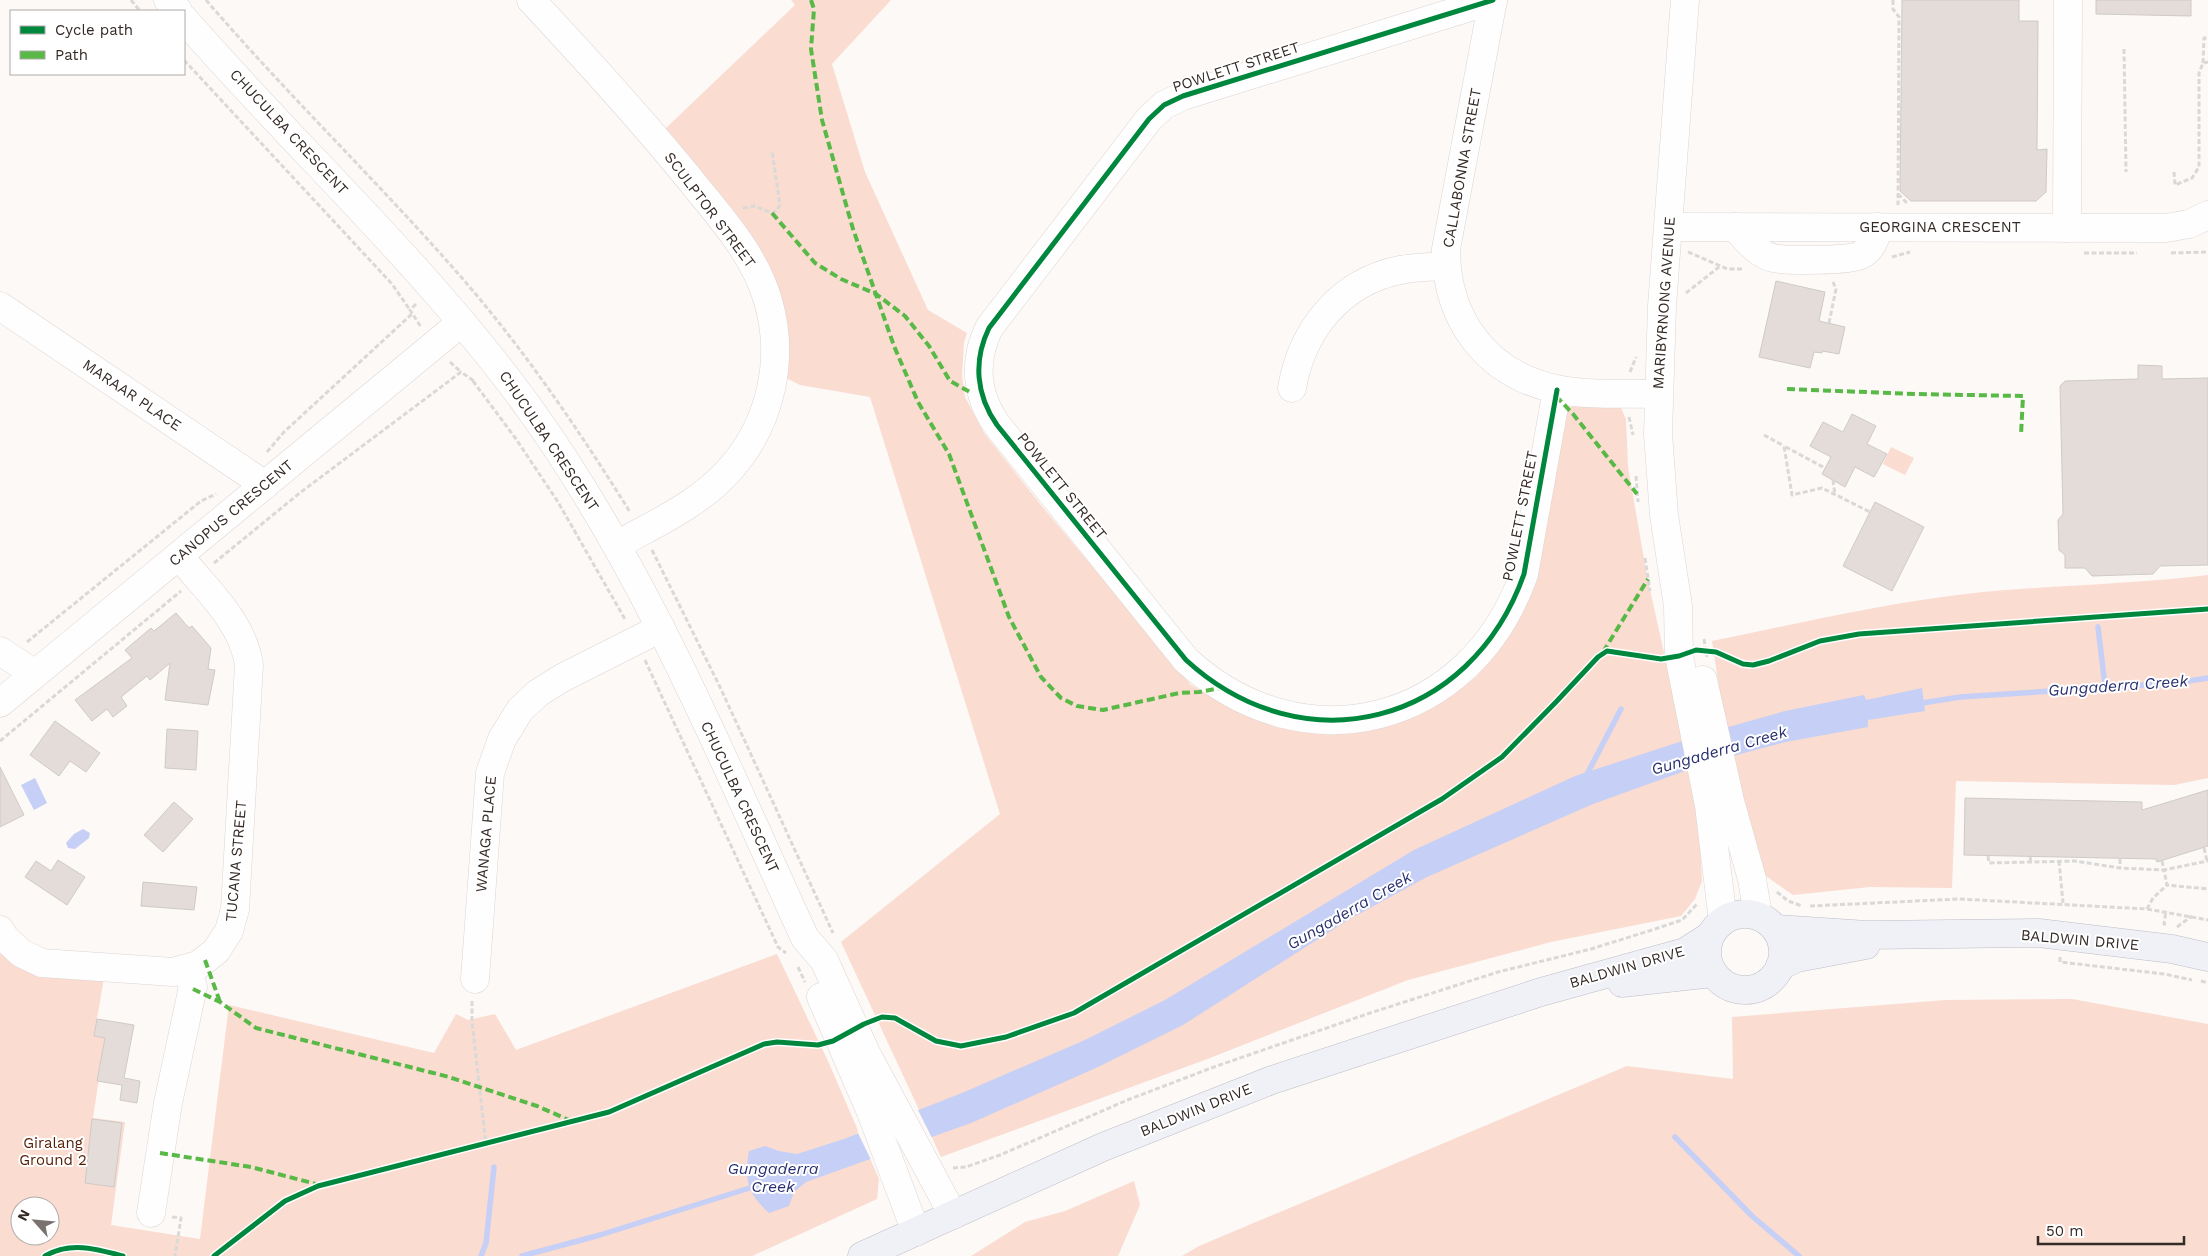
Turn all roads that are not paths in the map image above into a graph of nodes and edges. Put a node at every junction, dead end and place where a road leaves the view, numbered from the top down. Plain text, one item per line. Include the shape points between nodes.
1 (168, 0) edge
2 (531, 0) edge
3 (1493, 0) edge
4 (1685, 0) edge
5 (2068, 0) edge
6 (177, 10) edge
7 (185, 19) edge
8 (2208, 215) edge
9 (1669, 227) junction
10 (2067, 228) junction
11 (1446, 266) junction
12 (0, 306) edge
13 (462, 322) junction
14 (1292, 388) dead end
15 (1557, 390) junction
16 (1658, 394) junction
17 (257, 480) junction
18 (617, 545) junction
19 (179, 556) junction
20 (1678, 606) junction
21 (662, 628) junction
22 (6, 654) edge
23 (35, 674) junction
24 (1698, 698) junction
25 (0, 703) edge
26 (1720, 803) junction
27 (1767, 923) junction
28 (1716, 929) junction
29 (0, 930) edge
30 (1922, 935) junction
31 (2208, 957) edge
32 (1780, 966) junction
33 (187, 969) junction
34 (1713, 973) junction
35 (476, 979) road end
36 (1541, 992) junction
37 (882, 1107) junction
38 (152, 1213) road end
39 (953, 1215) junction
40 (916, 1232) junction
41 (862, 1256) edge

1 - 6 street
2 - 18 street, SCULPTOR STREET via 629,106 738,212 752,264 773,320 773,379 763,417 744,452 718,482 686,506
3 - 11 street, CALLABONNA STREET via 1448,231
3 - 15 street, POWLETT STREET via 1164,104 996,317 984,339 979,378 984,403 997,425 1186,660 1218,687 1249,703 1275,713 1317,720 1359,718 1419,700 1470,663 1497,631 1524,574
4 - 9 street, MARIBYRNONG AVENUE
5 - 10 street
7 - 13 street, CHUCULBA CRESCENT via 395,245
8 - 10 street, GEORGINA CRESCENT via 2178,227
9 - 10 street, GEORGINA CRESCENT
9 - 16 street, MARIBYRNONG AVENUE
11 - 14 street via 1384,274 1339,299 1307,339
11 - 15 street, CALLABONNA STREET via 1452,298 1475,341 1511,373
12 - 17 street, MARAAR PLACE
13 - 17 street, CANOPUS CRESCENT
13 - 18 street, CHUCULBA CRESCENT via 560,453
15 - 16 street, CALLABONNA STREET
16 - 20 street, MARIBYRNONG AVENUE via 1663,507
17 - 19 street, CANOPUS CRESCENT
18 - 21 street, CHUCULBA CRESCENT
19 - 23 street, CANOPUS CRESCENT
19 - 33 street, TUCANA STREET via 237,628 248,652 250,679 233,920 224,942 216,951
20 - 24 street, MARIBYRNONG AVENUE via 1679,656
20 - 24 street, MARIBYRNONG AVENUE via 1703,651
21 - 35 street, WANAGA PLACE via 538,693 520,710 502,739 490,773
21 - 37 street, CHUCULBA CRESCENT via 798,948
22 - 23 street
23 - 25 street, CANOPUS CRESCENT
24 - 26 street, MARIBYRNONG AVENUE
26 - 27 street, MARIBYRNONG AVENUE
26 - 28 street, MARIBYRNONG AVENUE
27 - 28 main road via 1740,914
27 - 30 main road, BALDWIN DRIVE via 1867,935
27 - 32 main road via 1782,941
28 - 34 main road via 1707,948
28 - 36 main road, BALDWIN DRIVE via 1685,952
29 - 33 street, TUCANA STREET via 21,954 42,963 164,972
30 - 31 main road, BALDWIN DRIVE via 2039,933 2172,949
30 - 32 main road, BALDWIN DRIVE via 1797,958
32 - 34 main road via 1764,985 1743,990 1722,983
33 - 38 street via 193,987 168,1103
34 - 36 main road, BALDWIN DRIVE
36 - 39 main road, BALDWIN DRIVE via 1272,1080 1103,1147
37 - 39 street, CHUCULBA CRESCENT via 936,1164
37 - 40 street, CHUCULBA CRESCENT via 894,1174
39 - 40 main road, BALDWIN DRIVE
40 - 41 main road, BALDWIN DRIVE

